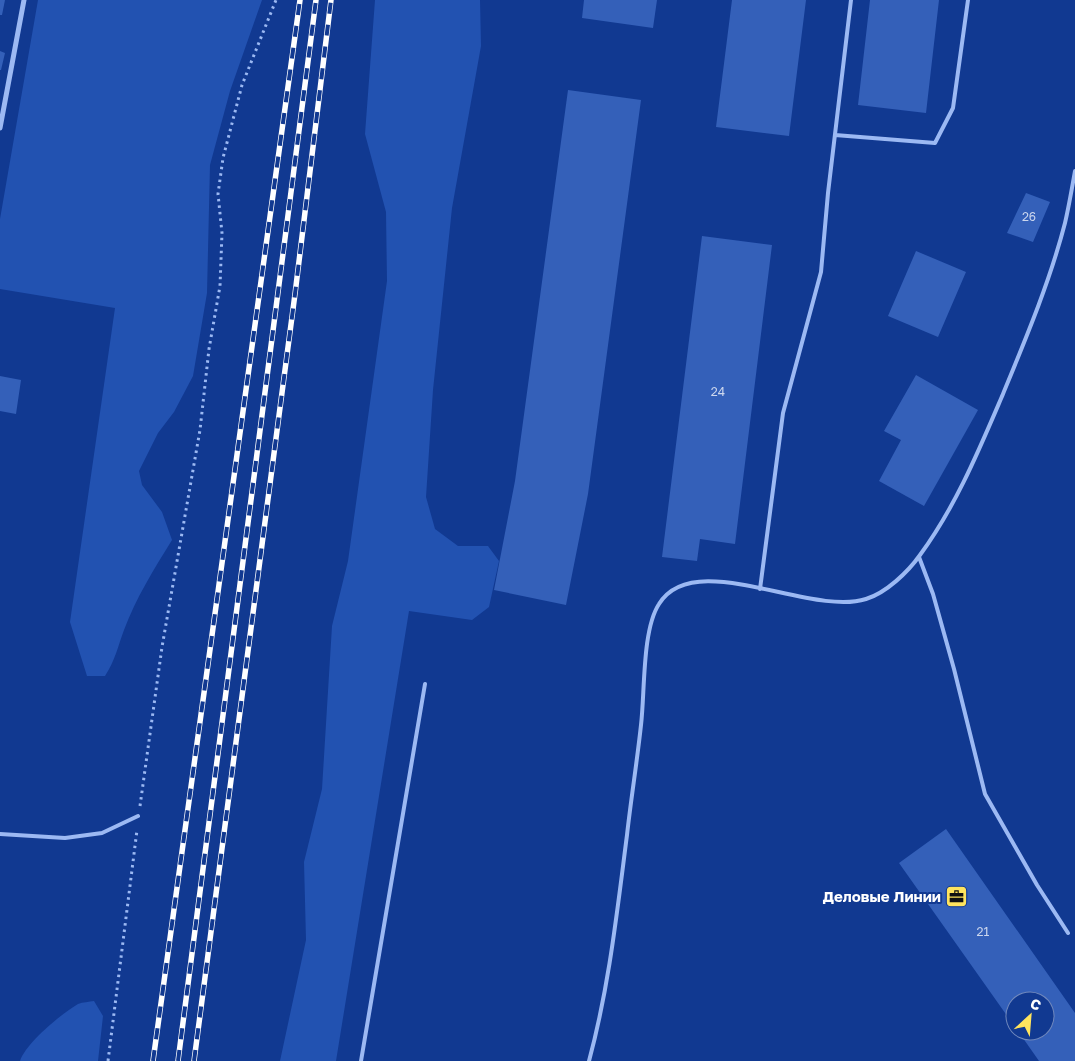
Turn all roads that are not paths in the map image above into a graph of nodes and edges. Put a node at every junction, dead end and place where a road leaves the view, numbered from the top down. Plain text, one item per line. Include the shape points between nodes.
1 (24, 0) edge
2 (852, 0) edge
3 (968, 0) edge
4 (0, 128) edge
5 (835, 135) junction
6 (1075, 171) edge
7 (919, 557) junction
8 (760, 589) junction
9 (425, 684) dead end
10 (138, 816) road end
11 (0, 834) edge
12 (1068, 933) dead end
13 (360, 1061) edge
14 (589, 1061) edge

1 - 4 street
2 - 5 lane
3 - 5 lane via 953,108 935,143
5 - 8 lane via 821,272 782,413
6 - 7 lane via 1064,223 1017,359 969,476
7 - 8 lane via 890,586 866,599 820,600
7 - 12 lane via 949,650 985,794
8 - 14 lane via 734,582 688,581 659,602 652,618 607,987
9 - 13 lane
10 - 11 lane via 102,833 65,838

